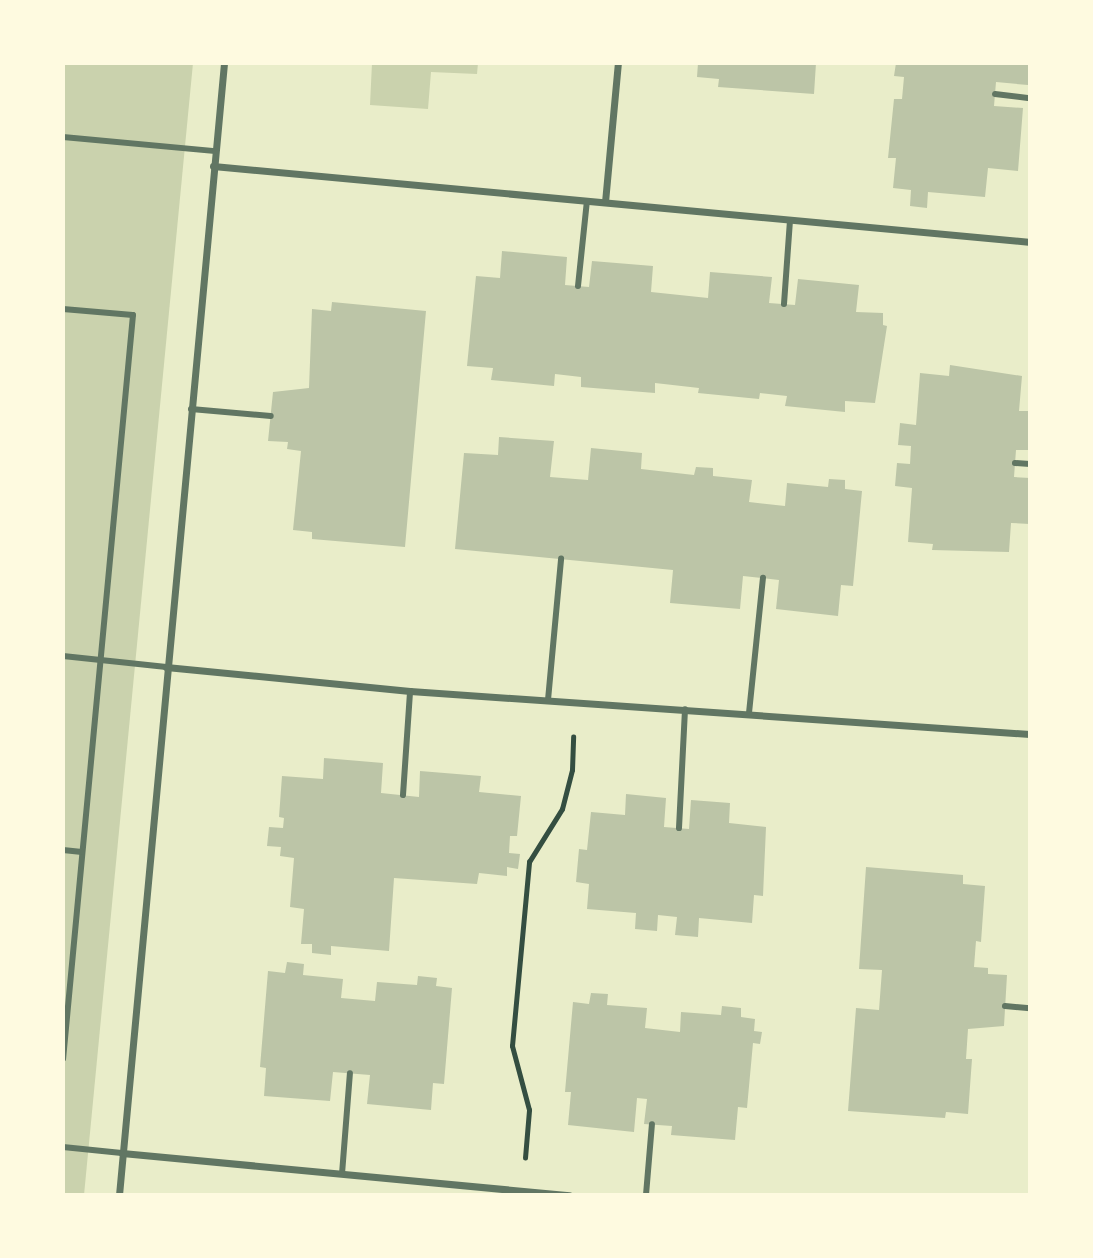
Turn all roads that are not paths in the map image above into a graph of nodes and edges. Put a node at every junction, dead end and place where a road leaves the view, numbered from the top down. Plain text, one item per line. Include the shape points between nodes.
1 (224, 63) edge
2 (618, 63) edge
3 (995, 94) dead end
4 (1030, 98) edge
5 (63, 137) edge
6 (215, 151) junction
7 (213, 166) junction
8 (587, 201) junction
9 (605, 202) junction
10 (790, 220) junction
11 (1030, 242) edge
12 (578, 286) dead end
13 (784, 304) dead end
14 (63, 309) edge
15 (191, 409) junction
16 (271, 416) dead end
17 (1016, 463) dead end
18 (1030, 464) edge
19 (561, 559) dead end
20 (762, 578) dead end
21 (63, 656) edge
22 (99, 660) junction
23 (166, 667) junction
24 (410, 691) junction
25 (548, 700) junction
26 (685, 709) junction
27 (749, 713) junction
28 (1030, 734) edge
29 (403, 795) dead end
30 (679, 828) dead end
31 (63, 850) edge
32 (82, 852) junction
33 (1005, 1006) dead end
34 (1030, 1008) edge
35 (63, 1059) edge
36 (350, 1073) dead end
37 (652, 1125) dead end
38 (63, 1147) edge
39 (122, 1153) junction
40 (342, 1174) junction
41 (491, 1191) edge
42 (118, 1195) edge
43 (569, 1195) edge
44 (646, 1195) edge

1 - 6 street
2 - 9 street
3 - 4 street
5 - 6 street
6 - 7 street
7 - 8 street
7 - 15 street
8 - 9 street
8 - 12 street
9 - 10 street
10 - 11 street
10 - 13 street
14 - 22 street via 133,315
15 - 16 street
15 - 23 street
17 - 18 street
19 - 25 street
20 - 27 street
21 - 22 street
22 - 23 street
22 - 32 street
23 - 24 street
23 - 39 street
24 - 25 street
24 - 29 street
25 - 26 street
26 - 27 street
26 - 30 street
27 - 28 street
31 - 32 street
32 - 35 street
33 - 34 street
36 - 40 street
37 - 44 street
38 - 39 street
39 - 40 street
39 - 42 street
40 - 41 street
41 - 43 street

